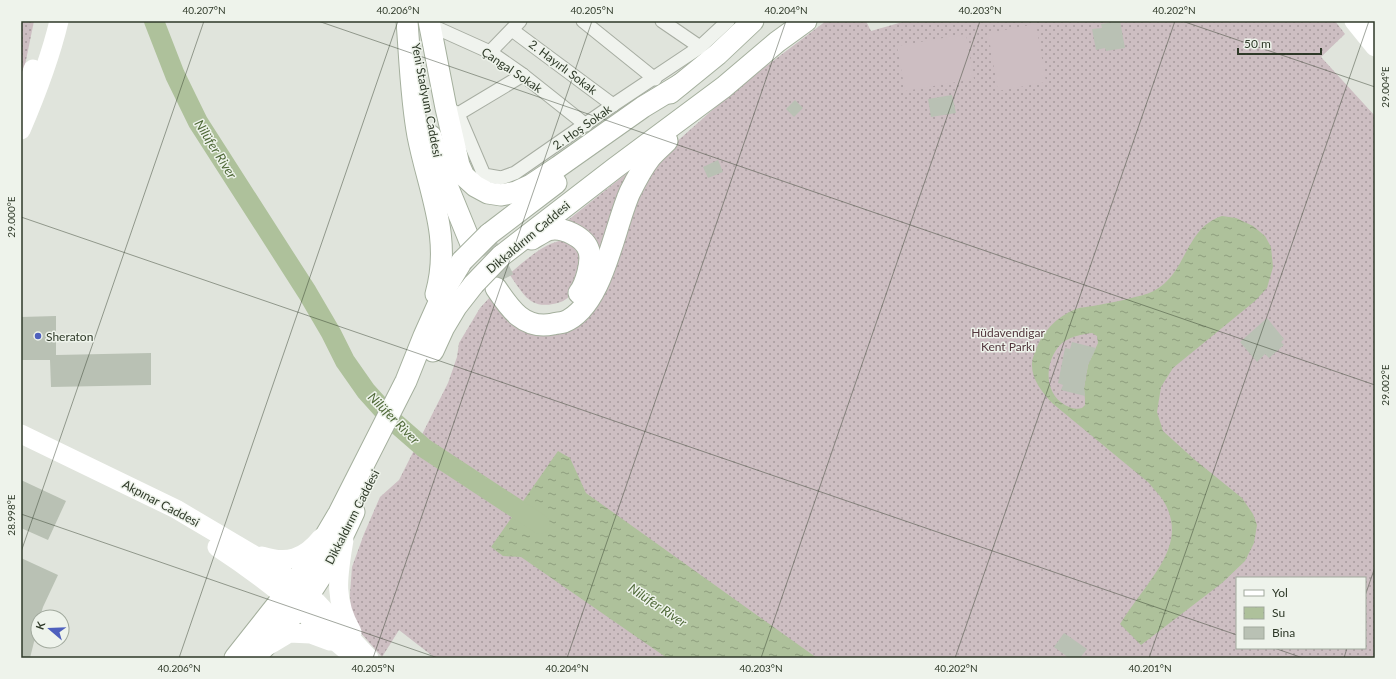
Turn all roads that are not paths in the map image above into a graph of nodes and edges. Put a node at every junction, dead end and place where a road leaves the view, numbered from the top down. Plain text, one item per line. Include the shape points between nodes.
1 (46, 21) edge
2 (59, 21) edge
3 (407, 21) edge
4 (583, 21) edge
5 (662, 21) edge
6 (728, 21) edge
7 (753, 21) edge
8 (806, 21) edge
9 (1354, 21) edge
10 (423, 22) edge
11 (516, 25) edge
12 (700, 47) junction
13 (1375, 47) edge
14 (490, 52) junction
15 (523, 75) junction
16 (655, 79) junction
17 (681, 84) junction
18 (724, 87) junction
19 (21, 96) edge
20 (614, 105) junction
21 (452, 111) junction
22 (586, 125) junction
23 (21, 130) edge
24 (476, 243) junction
25 (501, 256) junction
26 (424, 336) junction
27 (411, 384) junction
28 (21, 434) edge
29 (21, 448) edge
30 (342, 522) junction
31 (249, 559) junction
32 (297, 595) junction
33 (337, 644) junction
34 (256, 648) edge
35 (363, 657) edge
36 (235, 658) edge

1 - 19 main road via 30,78
2 - 23 main road via 54,45
3 - 26 main road via 414,111 442,239 442,265
4 - 16 street
5 - 12 street
6 - 12 street, 2. Hoş Sokak
7 - 17 main road, Dikkaldırım Caddesi
8 - 18 main road, Dikkaldırım Caddesi
9 - 13 main road
10 - 14 street, Çangal Sokak
10 - 21 main road
10 - 24 main road, Yeni Stadyum Caddesi via 432,140
11 - 14 street
11 - 20 street, 2. Hayırlı Sokak
12 - 16 street, 2. Hoş Sokak
14 - 15 street, Çangal Sokak
15 - 21 street
15 - 22 street, Çangal Sokak
16 - 20 street, 2. Hoş Sokak
17 - 21 main road via 643,107 531,185 501,195 488,193 464,176 459,165
17 - 24 main road, Dikkaldırım Caddesi via 628,128
18 - 25 main road, Dikkaldırım Caddesi
18 - 25 main road via 650,159 630,192 591,299 578,313 565,322 546,326 531,324 518,316 507,304 500,284 527,307 541,312 558,310 573,302 582,289 588,271 589,252 582,239 562,230 550,230
20 - 22 street, 2. Hoş Sokak
21 - 22 street, 2. Hoş Sokak via 484,174 500,178 515,174
24 - 26 main road, Dikkaldırım Caddesi via 445,289
25 - 27 main road, Dikkaldırım Caddesi, bridge via 456,307
26 - 27 main road, Dikkaldırım Caddesi
27 - 30 main road, Dikkaldırım Caddesi
28 - 31 main road, Akpınar Caddesi via 176,509
29 - 31 main road, Akpınar Caddesi via 126,496
30 - 31 main road via 312,549 296,558 280,561
30 - 32 main road, Dikkaldırım Caddesi via 330,560
30 - 35 main road via 338,589 348,626
31 - 32 main road, Akpınar Caddesi
31 - 34 main road via 266,589 268,599
32 - 33 main road
32 - 34 main road, Dikkaldırım Caddesi
32 - 35 main road
33 - 34 main road via 311,634 289,633
33 - 35 main road
34 - 36 main road, Dikkaldırım Caddesi

